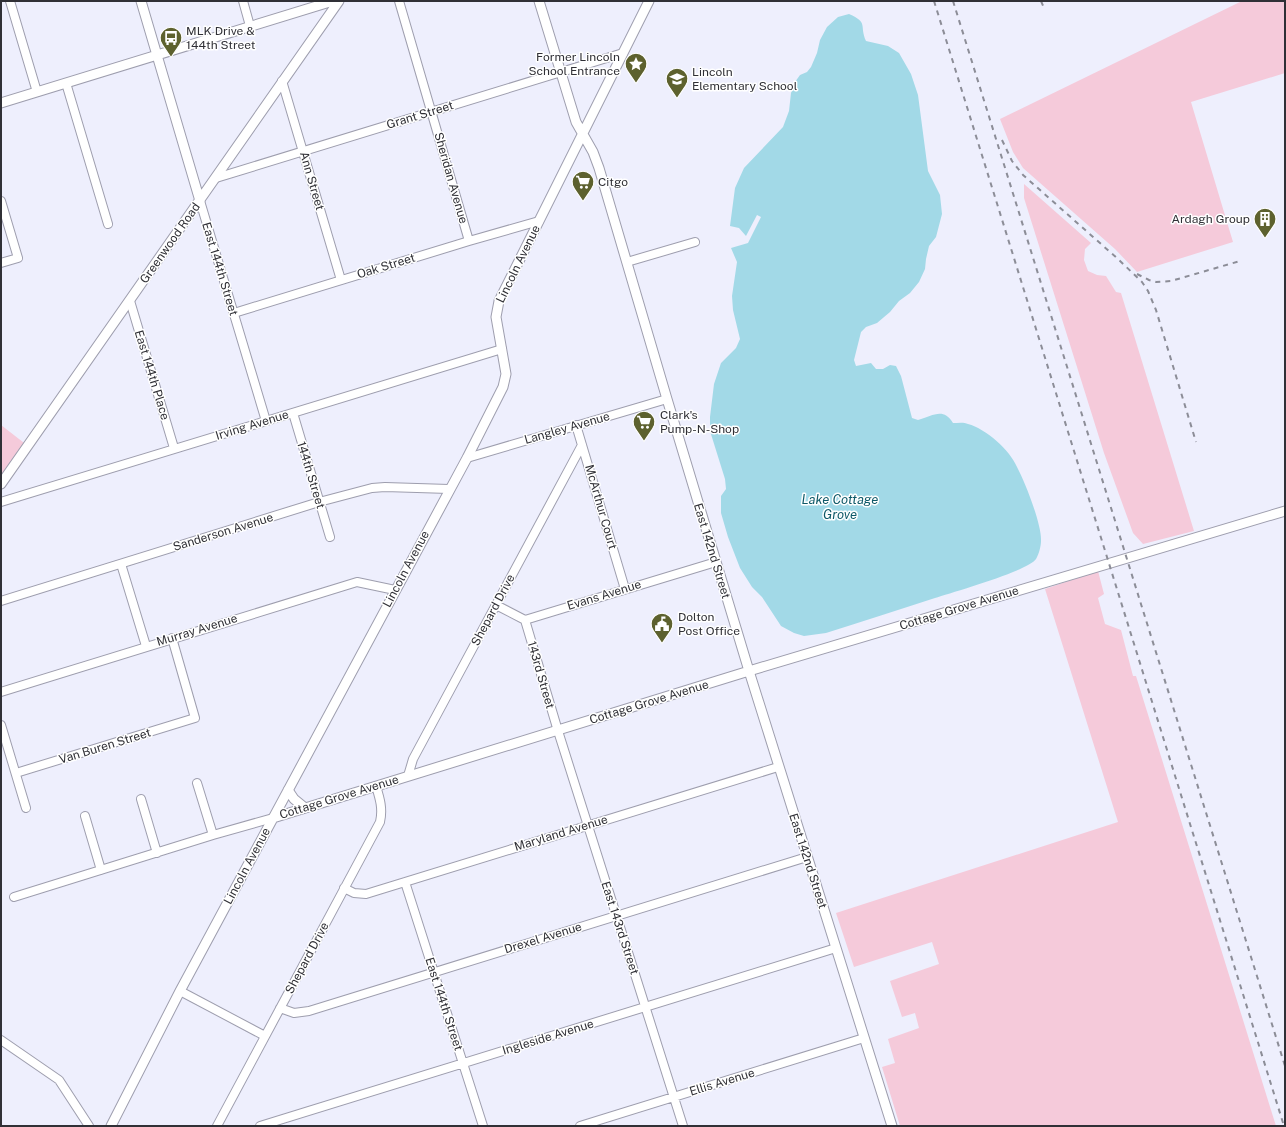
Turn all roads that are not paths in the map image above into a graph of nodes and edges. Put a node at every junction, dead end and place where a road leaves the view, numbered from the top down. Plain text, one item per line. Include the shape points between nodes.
1 (10, 1) edge
2 (141, 1) edge
3 (333, 1) edge
4 (339, 1) edge
5 (399, 1) edge
6 (539, 1) edge
7 (649, 1) edge
8 (244, 2) edge
9 (250, 26) junction
10 (623, 53) junction
11 (157, 55) junction
12 (560, 72) junction
13 (282, 81) junction
14 (66, 83) junction
15 (37, 92) junction
16 (1, 103) edge
17 (432, 111) junction
18 (582, 134) junction
19 (303, 151) junction
20 (216, 178) junction
21 (1, 201) edge
22 (200, 201) junction
23 (539, 221) junction
24 (108, 224) dead end
25 (469, 241) junction
26 (695, 242) dead end
27 (627, 262) junction
28 (1, 263) edge
29 (341, 280) junction
30 (130, 301) junction
31 (234, 313) junction
32 (502, 349) junction
33 (666, 399) junction
34 (293, 413) junction
35 (266, 421) junction
36 (576, 425) junction
37 (582, 445) junction
38 (174, 448) junction
39 (467, 458) junction
40 (1, 484) edge
41 (449, 489) junction
42 (1, 502) edge
43 (320, 502) junction
44 (1285, 511) edge
45 (330, 538) dead end
46 (716, 562) junction
47 (121, 564) junction
48 (625, 589) junction
49 (395, 590) junction
50 (1, 600) edge
51 (496, 605) junction
52 (525, 620) junction
53 (172, 638) junction
54 (146, 646) junction
55 (749, 671) junction
56 (1, 692) edge
57 (1, 726) edge
58 (558, 731) junction
59 (778, 767) junction
60 (16, 773) junction
61 (408, 776) junction
62 (197, 783) dead end
63 (376, 786) junction
64 (288, 790) junction
65 (141, 799) dead end
66 (26, 808) dead end
67 (305, 808) junction
68 (84, 816) dead end
69 (273, 818) junction
70 (588, 825) junction
71 (213, 835) junction
72 (157, 852) junction
73 (807, 857) junction
74 (100, 870) junction
75 (405, 882) junction
76 (344, 888) junction
77 (14, 897) dead end
78 (616, 915) junction
79 (836, 948) junction
80 (434, 972) junction
81 (180, 991) junction
82 (645, 1007) junction
83 (280, 1008) junction
84 (265, 1036) junction
85 (864, 1038) junction
86 (1, 1040) edge
87 (463, 1063) junction
88 (674, 1097) junction
89 (282, 1123) edge
90 (89, 1126) edge
91 (111, 1126) edge
92 (217, 1126) edge
93 (260, 1126) edge
94 (482, 1126) edge
95 (580, 1126) edge
96 (683, 1126) edge
97 (892, 1126) edge

1 - 15 street
2 - 11 street, East 144th Street
3 - 9 street
4 - 13 street, Greenwood Road
5 - 17 street, Sheridan Avenue
6 - 12 street, East 142nd Street
7 - 10 street, Lincoln Avenue
8 - 9 street
9 - 11 street
10 - 12 street, Grant Street
10 - 18 street, Lincoln Avenue
11 - 14 street
11 - 22 street, East 144th Street
12 - 17 street, Grant Street
12 - 18 street, East 142nd Street
13 - 19 street, Ann Street
13 - 20 street, Greenwood Road
14 - 15 street
14 - 24 street
15 - 16 street
17 - 19 street, Grant Street
17 - 25 street, Sheridan Avenue
18 - 23 street, Lincoln Avenue
18 - 27 street, East 142nd Street via 594,152
19 - 20 street, Grant Street
19 - 29 street, Ann Street
20 - 22 street, Greenwood Road
21 - 28 street via 18,258
22 - 30 street, Greenwood Road
22 - 31 street, East 144th Street
23 - 25 street, Oak Street
23 - 32 street, Lincoln Avenue via 499,301 496,317
25 - 29 street, Oak Street
26 - 27 street
27 - 33 street, East 142nd Street
29 - 31 street, Oak Street
30 - 38 street, East 144th Place
30 - 40 street, Greenwood Road
31 - 35 street, East 144th Street
32 - 34 street, Irving Avenue
32 - 39 street, Lincoln Avenue via 505,381
33 - 36 street, Langley Avenue
33 - 46 street, East 142nd Street
34 - 35 street, Irving Avenue
34 - 43 street, 144th Street
35 - 38 street, Irving Avenue
36 - 37 street, McArthur Court
36 - 39 street, Langley Avenue
37 - 48 street, McArthur Court
37 - 51 street, Shepard Drive
38 - 42 street, Irving Avenue
39 - 41 street, Lincoln Avenue
41 - 43 street, Sanderson Avenue via 372,488
41 - 49 street, Lincoln Avenue
43 - 45 street, 144th Street
43 - 47 street, Sanderson Avenue
44 - 55 street, Cottage Grove Avenue
46 - 48 street, Evans Avenue
46 - 55 street, East 142nd Street
47 - 50 street, Sanderson Avenue
47 - 54 street
48 - 52 street, Evans Avenue
49 - 53 street, Murray Avenue via 357,582
49 - 64 street, Lincoln Avenue
51 - 52 street
51 - 61 street, Shepard Drive via 413,759
52 - 58 street, 143rd Street
53 - 54 street, Murray Avenue
53 - 60 street, Van Buren Street via 195,718
54 - 56 street, Murray Avenue
55 - 58 street, Cottage Grove Avenue
55 - 59 street, East 142nd Street
57 - 60 street
58 - 61 street, Cottage Grove Avenue
58 - 70 street, East 143rd Street
59 - 70 street, Maryland Avenue
59 - 73 street, East 142nd Street
60 - 66 street
61 - 63 street, Cottage Grove Avenue
62 - 71 street
63 - 67 street, Cottage Grove Avenue
63 - 76 street, Shepard Drive via 382,807 380,822
64 - 67 street
64 - 69 street, Lincoln Avenue
65 - 72 street
67 - 69 street, Cottage Grove Avenue
68 - 74 street
69 - 71 street, Cottage Grove Avenue
69 - 81 street, Lincoln Avenue
70 - 75 street, Maryland Avenue
70 - 78 street, East 143rd Street
71 - 72 street, Cottage Grove Avenue
72 - 74 street, Cottage Grove Avenue
73 - 78 street, Drexel Avenue
73 - 79 street, East 142nd Street
74 - 77 street, Cottage Grove Avenue
75 - 76 street, Maryland Avenue via 366,894 354,893
75 - 80 street, East 144th Street
76 - 83 street, Shepard Drive
78 - 80 street, Drexel Avenue
78 - 82 street, East 143rd Street
79 - 82 street, Ingleside Avenue
79 - 85 street, East 142nd Street
80 - 83 street, Drexel Avenue via 301,1013
80 - 87 street, East 144th Street
81 - 84 street
81 - 91 street, Lincoln Avenue
82 - 87 street, Ingleside Avenue
82 - 88 street, East 143rd Street
83 - 84 street, Shepard Drive
84 - 92 street, Shepard Drive
85 - 88 street, Ellis Avenue
85 - 97 street, East 142nd Street
86 - 90 street via 59,1080
87 - 89 street, Ingleside Avenue
87 - 94 street, East 144th Street
88 - 95 street, Ellis Avenue
88 - 96 street, East 143rd Street
89 - 93 street, Ingleside Avenue

